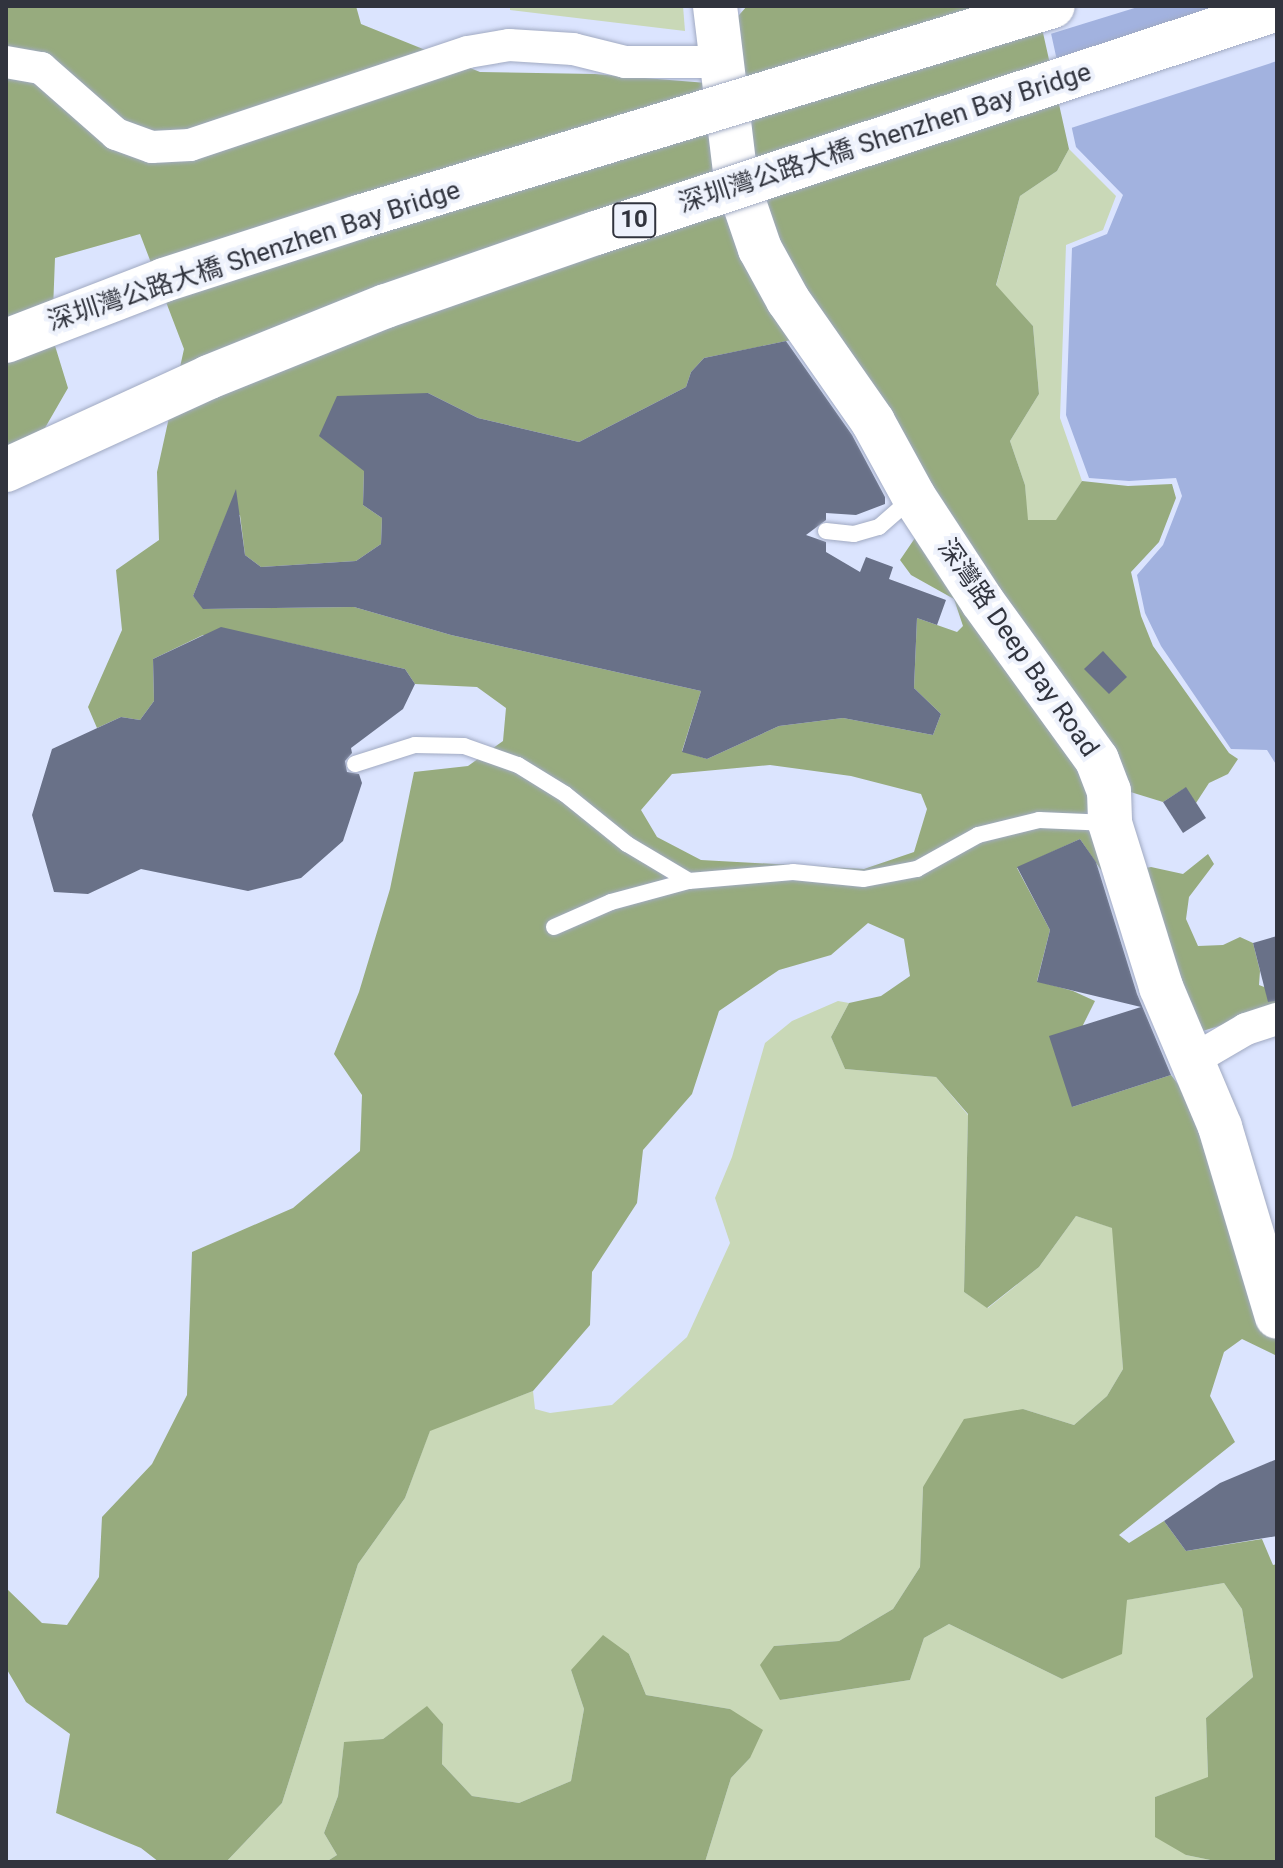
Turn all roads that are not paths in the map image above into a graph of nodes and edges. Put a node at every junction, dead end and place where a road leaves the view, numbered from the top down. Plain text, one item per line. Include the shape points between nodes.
1 (715, 6) edge
2 (1053, 6) edge
3 (1277, 9) edge
4 (6, 62) edge
5 (721, 62) junction
6 (6, 341) edge
7 (6, 470) edge
8 (914, 497) junction
9 (826, 531) dead end
10 (355, 764) dead end
11 (1110, 823) junction
12 (689, 881) junction
13 (554, 927) dead end
14 (1277, 1019) edge
15 (1193, 1060) junction
16 (1277, 1317) edge

1 - 5 main road, 深灣路 Deep Bay Road
2 - 6 main road, 深圳灣公路大橋 Shenzhen Bay Bridge, bridge via 346,221 164,280
3 - 7 main road, 深圳灣公路大橋 Shenzhen Bay Bridge / 10, bridge via 386,306 209,377
4 - 5 street via 41,68 116,134 152,147 190,145 468,52 509,45 573,49 625,62
5 - 8 main road, 深灣路 Deep Bay Road via 736,179 760,249 788,300 873,422
8 - 9 lane via 879,527 854,534
8 - 11 main road, 深灣路 Deep Bay Road via 1097,760 1109,791
10 - 12 lane via 415,745 464,746 518,765 565,794 627,844
11 - 12 lane via 1039,820 978,835 917,869 864,879 793,872
11 - 15 main road, 深灣路 Deep Bay Road via 1161,987
12 - 13 lane via 611,902
14 - 15 street via 1246,1029
15 - 16 main road, 深灣路 Deep Bay Road via 1220,1127

